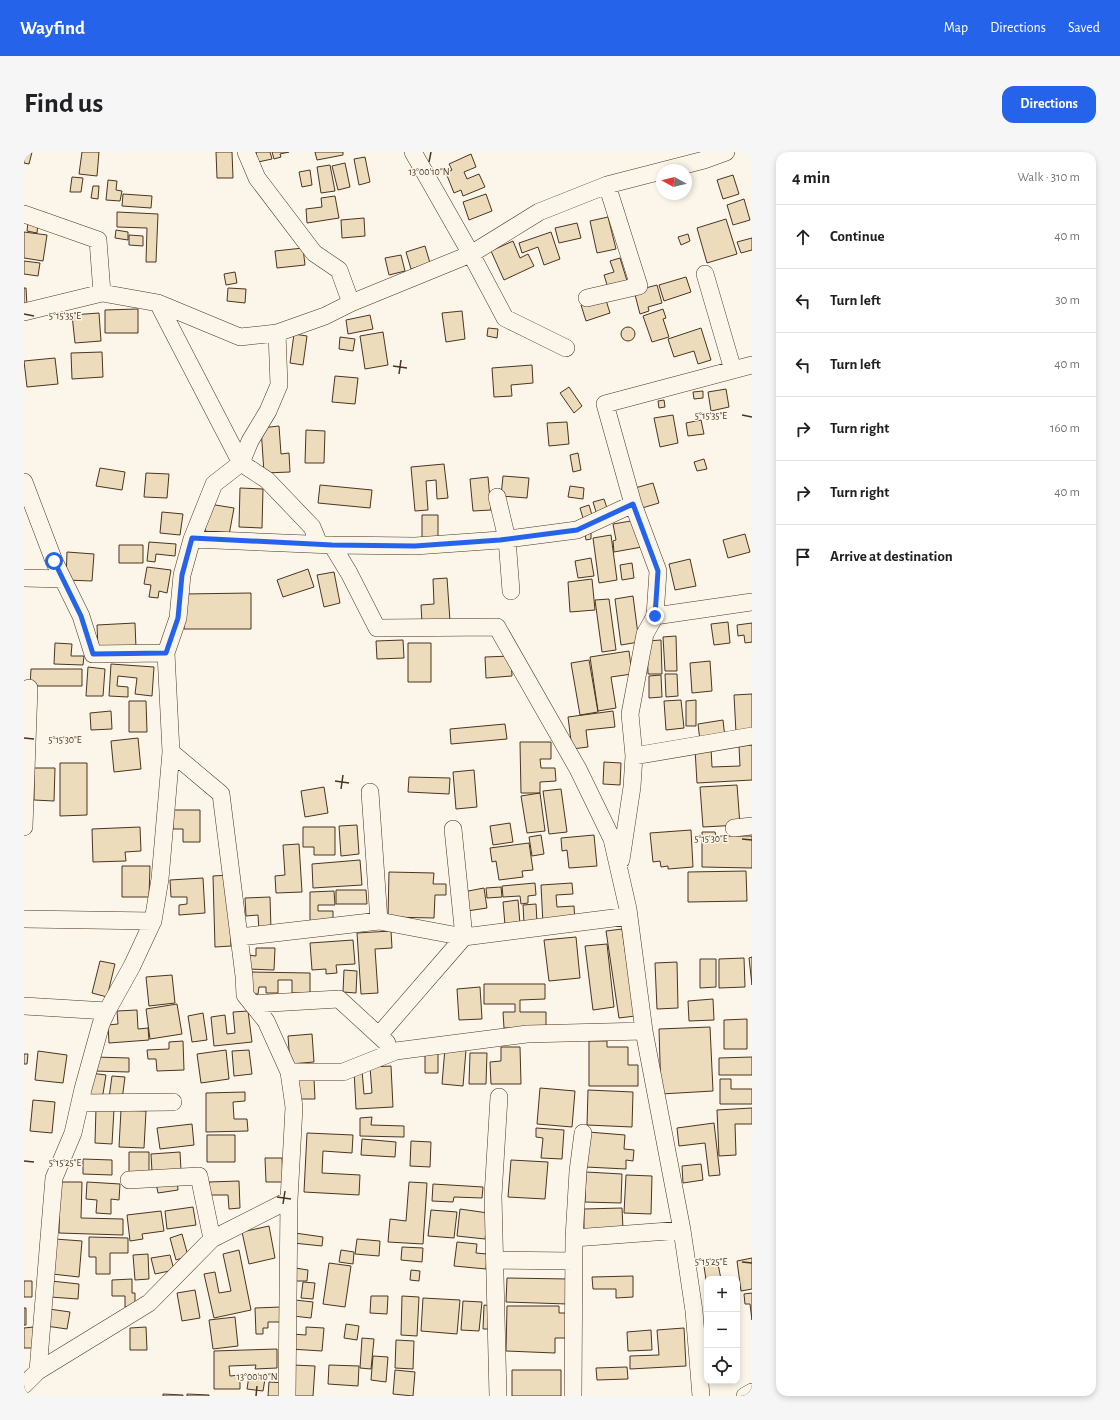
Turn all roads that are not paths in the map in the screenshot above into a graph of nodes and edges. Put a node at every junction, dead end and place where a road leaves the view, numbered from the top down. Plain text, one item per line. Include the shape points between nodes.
1 (246, 152) edge
2 (413, 152) edge
3 (726, 152) edge
4 (703, 156) edge
5 (608, 185) junction
6 (24, 214) edge
7 (471, 254) junction
8 (705, 274) dead end
9 (102, 293) junction
10 (587, 298) dead end
11 (158, 303) junction
12 (351, 303) junction
13 (24, 312) edge
14 (277, 333) junction
15 (566, 348) dead end
16 (752, 365) edge
17 (734, 370) junction
18 (241, 463) junction
19 (24, 482) edge
20 (497, 498) dead end
21 (633, 504) junction
22 (192, 538) junction
23 (507, 539) junction
24 (326, 545) junction
25 (24, 578) edge
26 (63, 579) junction
27 (511, 591) dead end
28 (752, 602) edge
29 (655, 616) junction
30 (166, 653) junction
31 (29, 688) dead end
32 (752, 736) edge
33 (171, 752) junction
34 (634, 756) junction
35 (370, 792) dead end
36 (752, 826) edge
37 (24, 827) edge
38 (734, 828) dead end
39 (453, 829) dead end
40 (619, 871) junction
41 (629, 916) junction
42 (24, 919) edge
43 (379, 921) junction
44 (153, 922) junction
45 (240, 937) junction
46 (464, 937) junction
47 (252, 1004) junction
48 (24, 1006) edge
49 (106, 1011) junction
50 (644, 1031) junction
51 (379, 1035) junction
52 (396, 1051) junction
53 (289, 1072) junction
54 (498, 1097) dead end
55 (173, 1102) dead end
56 (80, 1103) junction
57 (583, 1133) dead end
58 (129, 1180) dead end
59 (289, 1200) junction
60 (682, 1230) junction
61 (574, 1238) junction
62 (212, 1239) junction
63 (495, 1260) junction
64 (574, 1261) junction
65 (38, 1371) junction
66 (24, 1385) edge
67 (752, 1392) edge
68 (287, 1396) edge
69 (498, 1396) edge
70 (574, 1396) edge
71 (701, 1396) edge
72 (745, 1396) edge

1 - 12 street via 257,178 314,253 339,270
2 - 7 street
3 - 4 street
4 - 5 street
5 - 7 street via 539,212
5 - 10 street via 639,286
6 - 9 street via 98,240
7 - 12 street
7 - 15 street via 505,318
8 - 17 street
9 - 11 street
9 - 13 street
11 - 14 street via 240,337
11 - 18 street
12 - 14 street via 325,316
14 - 18 street via 279,385
16 - 17 street
17 - 21 street via 605,404
18 - 22 street via 214,484
18 - 24 street via 267,480
19 - 26 street
20 - 23 street
21 - 23 street via 577,530
21 - 29 street via 658,571
22 - 24 street
22 - 30 street via 182,575 178,618
23 - 24 street via 415,546
23 - 27 street
24 - 40 street via 377,628 496,627 578,769 612,839
25 - 26 street
26 - 30 street via 81,616 93,654
28 - 29 street
29 - 34 street via 645,634 630,714
30 - 33 street
31 - 37 street
32 - 34 street
33 - 44 street via 160,879
33 - 45 street via 221,794
34 - 40 street via 632,787
35 - 43 street
36 - 38 street
39 - 46 street
40 - 41 street
41 - 46 street
41 - 50 street
42 - 44 street
43 - 45 street
43 - 46 street
44 - 49 street
45 - 47 street via 245,995
46 - 51 street
47 - 51 street via 339,999
47 - 53 street via 266,1021
48 - 49 street
49 - 56 street
50 - 52 street via 527,1034
50 - 60 street
51 - 52 street
52 - 53 street via 342,1072
53 - 59 street via 294,1107
54 - 63 street via 493,1196
55 - 56 street
56 - 65 street via 73,1133 54,1178
57 - 61 street
58 - 62 street via 199,1176
59 - 62 street
59 - 68 street
60 - 61 street
60 - 71 street via 694,1311
61 - 64 street
62 - 65 street via 149,1303
63 - 64 street
63 - 69 street
64 - 70 street
65 - 66 street
67 - 72 street

